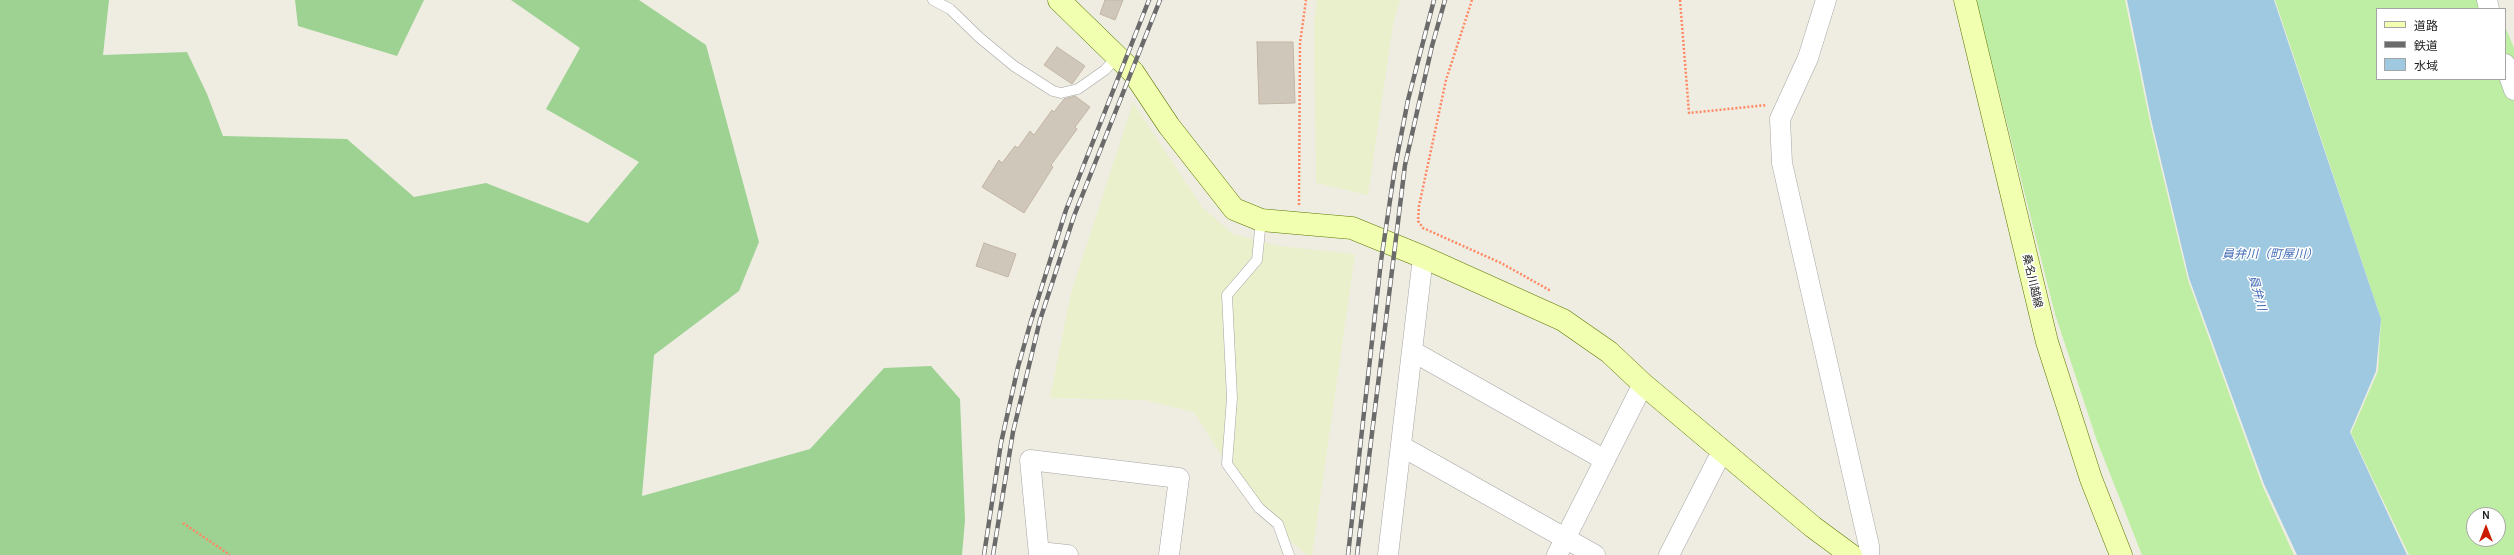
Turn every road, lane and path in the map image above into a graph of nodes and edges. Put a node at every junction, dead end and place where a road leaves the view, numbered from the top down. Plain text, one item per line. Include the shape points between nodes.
1 (933, 0) edge
2 (1059, 0) edge
3 (1306, 0) edge
4 (1472, 0) edge
5 (1680, 0) edge
6 (1826, 0) edge
7 (1965, 0) edge
8 (1118, 57) junction
9 (2506, 67) edge
10 (2514, 90) edge
11 (1788, 103) junction
12 (1261, 220) junction
13 (1299, 223) junction
14 (1423, 257) junction
15 (1501, 263) dead end
16 (1412, 351) junction
17 (1643, 384) junction
18 (1401, 446) junction
19 (1724, 452) junction
20 (1605, 460) junction
21 (183, 523) dead end
22 (1561, 547) edge
23 (1393, 552) edge
24 (1039, 553) edge
25 (230, 555) edge
26 (1068, 555) edge
27 (1170, 555) edge
28 (1289, 555) edge
29 (1595, 555) edge
30 (1669, 555) edge
31 (1851, 555) edge
32 (1870, 555) edge
33 (2121, 555) edge

1 - 8 lane via 950,9 1014,66 1061,93 1078,89 1105,70
2 - 8 street
3 - 13 path via 1300,43
4 - 15 path via 1446,80 1418,221 1423,228
5 - 11 path via 1689,113
6 - 11 street via 1808,58
7 - 33 street, 桑名川越線 via 2047,342 2091,479
8 - 12 street via 1133,72 1168,126 1234,209
9 - 10 street
11 - 32 street via 1780,118 1782,163
12 - 13 street
12 - 28 lane via 1256,260 1227,294 1232,398 1227,464 1259,508 1278,524
13 - 14 street via 1352,228
14 - 16 street
14 - 17 street via 1563,320 1609,352
16 - 18 street
16 - 20 street
17 - 19 street
17 - 20 street
18 - 22 street
18 - 23 street
19 - 30 street
19 - 31 street via 1813,527
20 - 22 street
21 - 25 path
22 - 29 street
24 - 26 street
24 - 27 street via 1030,460 1179,478

